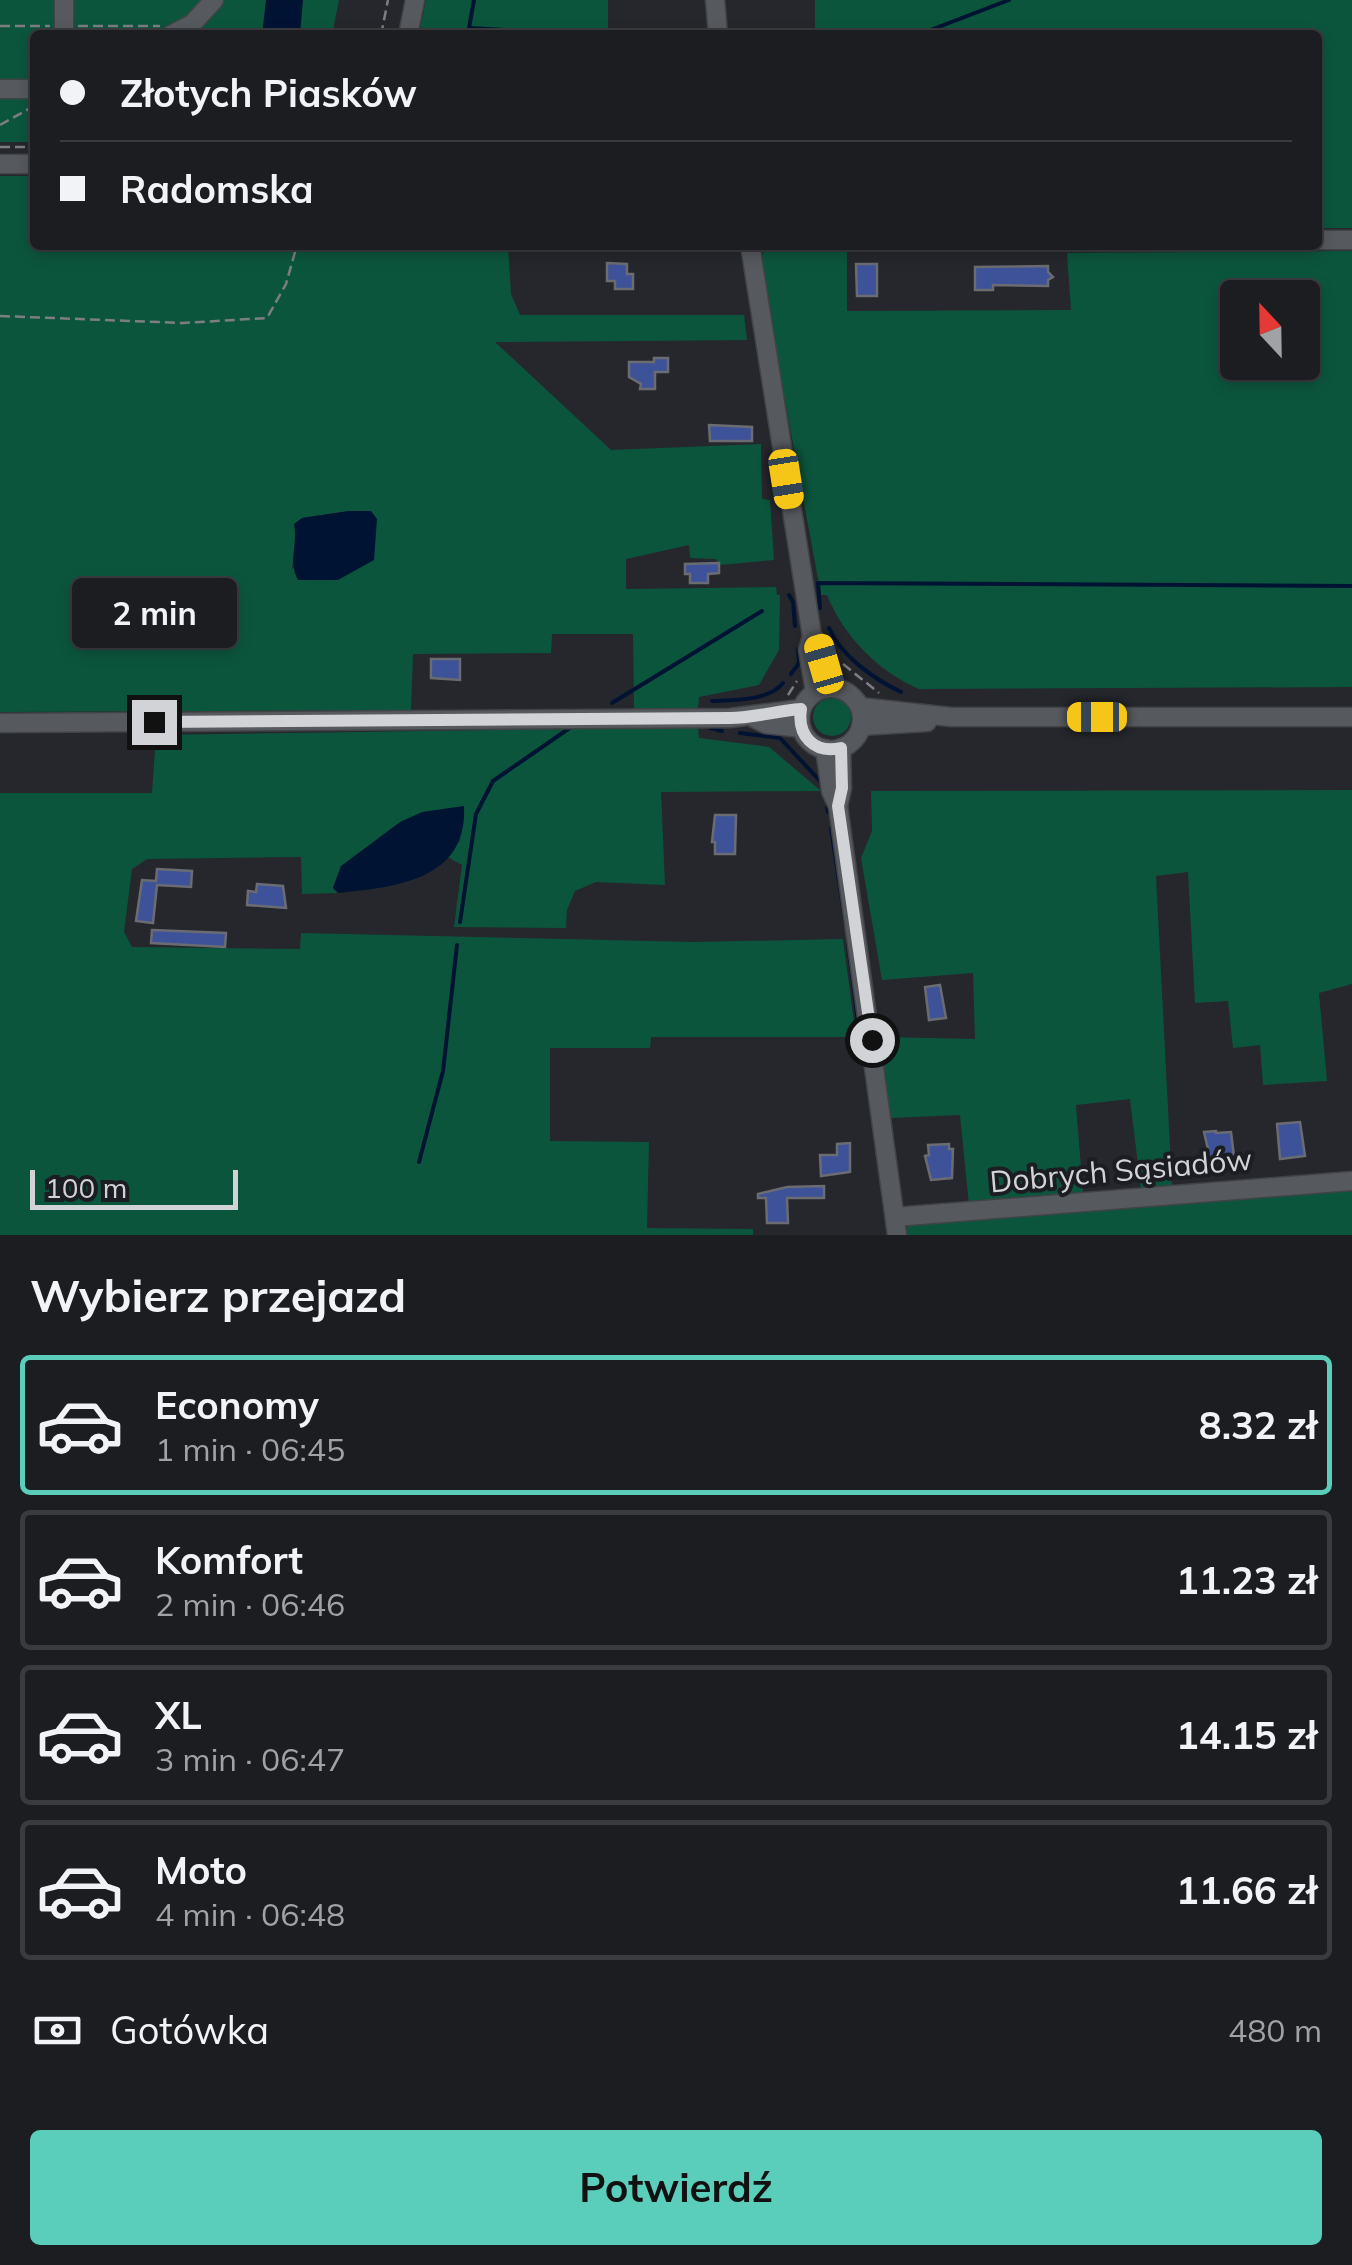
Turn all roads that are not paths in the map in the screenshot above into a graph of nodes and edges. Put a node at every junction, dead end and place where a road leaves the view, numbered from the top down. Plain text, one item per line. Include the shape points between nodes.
1 (64, 0) edge
2 (214, 0) edge
3 (415, 0) edge
4 (716, 0) edge
5 (64, 30) edge
6 (179, 30) edge
7 (409, 30) edge
8 (718, 30) edge
9 (0, 88) edge
10 (30, 89) edge
11 (0, 164) edge
12 (30, 164) edge
13 (1322, 240) edge
14 (1352, 240) edge
15 (751, 250) edge
16 (823, 689) junction
17 (861, 716) junction
18 (1352, 717) edge
19 (801, 719) junction
20 (0, 724) edge
21 (833, 749) junction
22 (1352, 1181) edge
23 (896, 1226) edge

1 - 5 street
2 - 6 street
3 - 7 street
4 - 8 street
9 - 10 street
11 - 12 street
13 - 14 street
15 - 16 street via 812,636 808,650
16 - 17 street via 846,692
16 - 19 street
17 - 18 street
17 - 21 street via 854,740
19 - 20 street
19 - 21 street via 810,742
21 - 23 street via 831,790
22 - 23 street, Dobrych Sąsiadów

